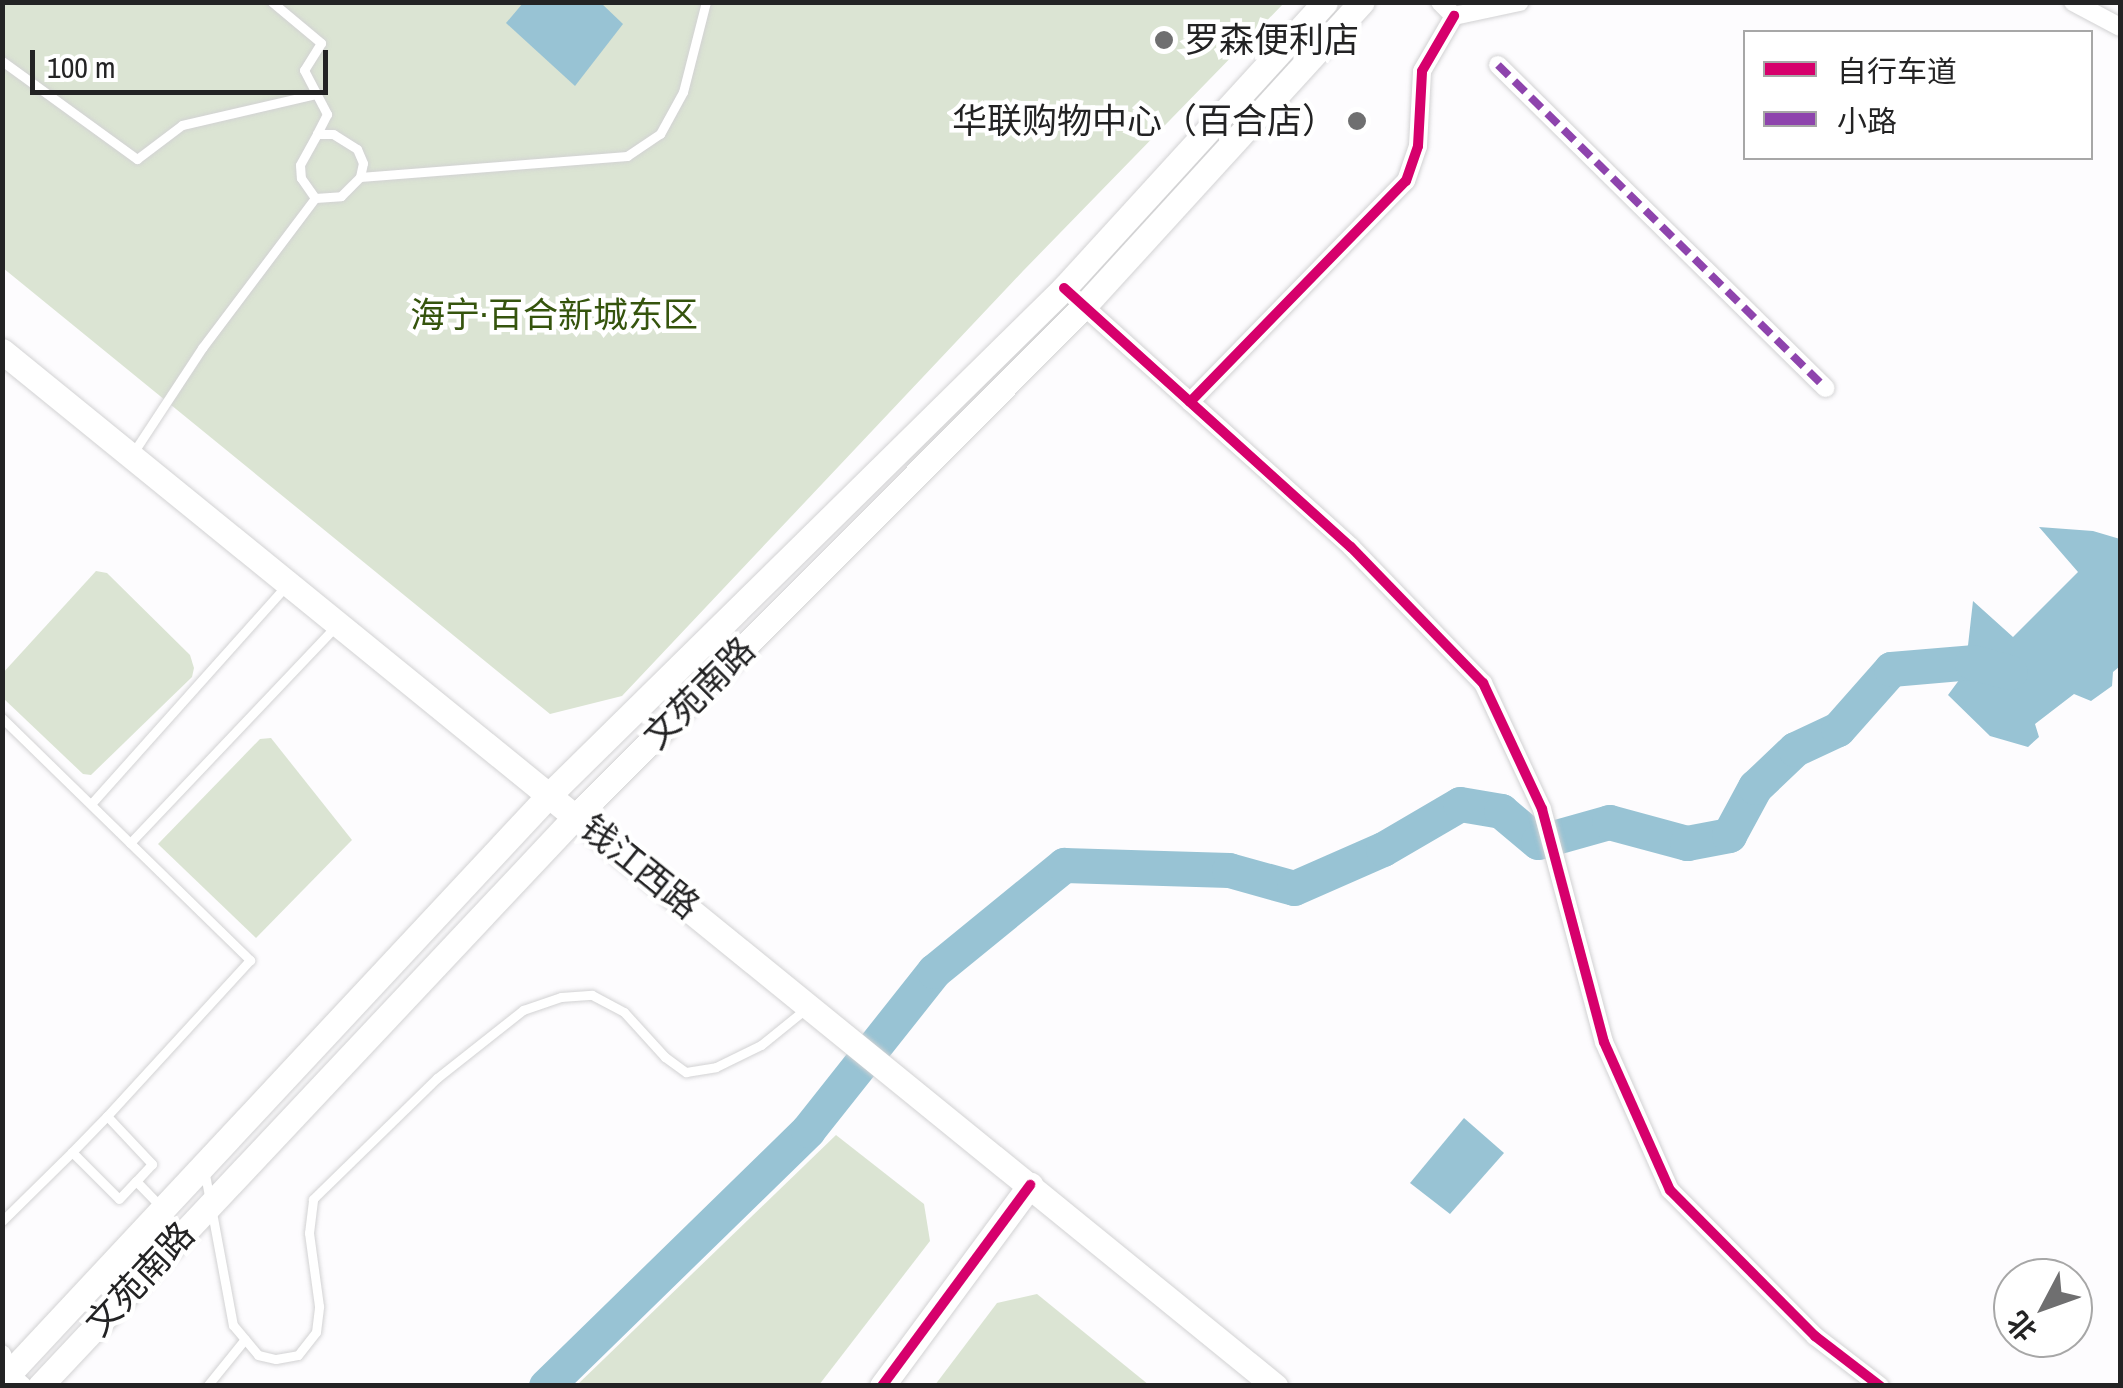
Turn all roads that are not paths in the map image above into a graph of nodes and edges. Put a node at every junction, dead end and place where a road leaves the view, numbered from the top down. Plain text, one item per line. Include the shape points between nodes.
1 (272, 2) edge
2 (706, 2) edge
3 (1325, 2) edge
4 (1362, 2) edge
5 (1440, 2) edge
6 (1520, 2) edge
7 (2073, 2) edge
8 (1454, 16) junction
9 (2120, 27) edge
10 (2, 61) edge
11 (1498, 65) dead end
12 (316, 94) junction
13 (318, 134) junction
14 (360, 177) junction
15 (315, 198) junction
16 (1064, 288) junction
17 (1084, 306) junction
18 (2, 351) edge
19 (1824, 388) dead end
20 (1190, 402) junction
21 (132, 455) junction
22 (288, 584) junction
23 (337, 624) junction
24 (2, 718) edge
25 (548, 796) junction
26 (90, 804) junction
27 (578, 815) junction
28 (130, 843) junction
29 (810, 1005) junction
30 (107, 1116) junction
31 (72, 1152) junction
32 (204, 1166) junction
33 (136, 1182) junction
34 (1030, 1185) junction
35 (211, 1204) junction
36 (164, 1209) junction
37 (2, 1221) edge
38 (244, 1340) junction
39 (9, 1374) edge
40 (40, 1386) edge
41 (208, 1386) edge
42 (882, 1386) edge
43 (1276, 1386) edge
44 (1880, 1386) edge

1 - 12 lane via 321,43 304,70
2 - 14 lane via 683,92 660,134 627,156
3 - 16 main road, 文苑南路
4 - 17 main road, 文苑南路
5 - 8 street
6 - 8 street
7 - 9 street
8 - 20 street via 1422,71 1418,146 1406,181
10 - 12 lane via 137,159 182,125
11 - 19 street
12 - 13 lane via 327,114
13 - 14 lane via 333,134 357,149
13 - 15 lane via 300,165
14 - 15 lane via 341,196
15 - 21 lane via 202,348
16 - 17 street
16 - 25 main road, 文苑南路
17 - 20 street
17 - 27 main road, 文苑南路
18 - 21 main road, 钱江西路
20 - 44 street via 1351,547 1483,683 1542,809 1604,1042 1670,1190 1815,1336
21 - 22 main road, 钱江西路
22 - 23 main road, 钱江西路
22 - 26 lane
23 - 25 main road, 钱江西路
23 - 28 lane
24 - 26 lane
25 - 27 main road, 钱江西路
25 - 32 main road, 文苑南路
26 - 28 lane
27 - 29 main road, 钱江西路
27 - 35 main road, 文苑南路
28 - 30 lane via 250,960
29 - 34 main road, 钱江西路
29 - 38 lane via 761,1045 716,1067 686,1072 624,1012 592,995 523,1010 437,1078 313,1199 309,1234 319,1306 316,1332 298,1355 276,1360 258,1355
30 - 31 lane
30 - 33 lane via 152,1164
31 - 33 lane via 119,1199
31 - 37 lane
32 - 35 lane
32 - 36 main road, 文苑南路
33 - 36 lane
34 - 42 main road
34 - 43 main road, 钱江西路
35 - 38 lane via 234,1325
35 - 40 main road, 文苑南路
36 - 39 main road, 文苑南路
38 - 41 lane

